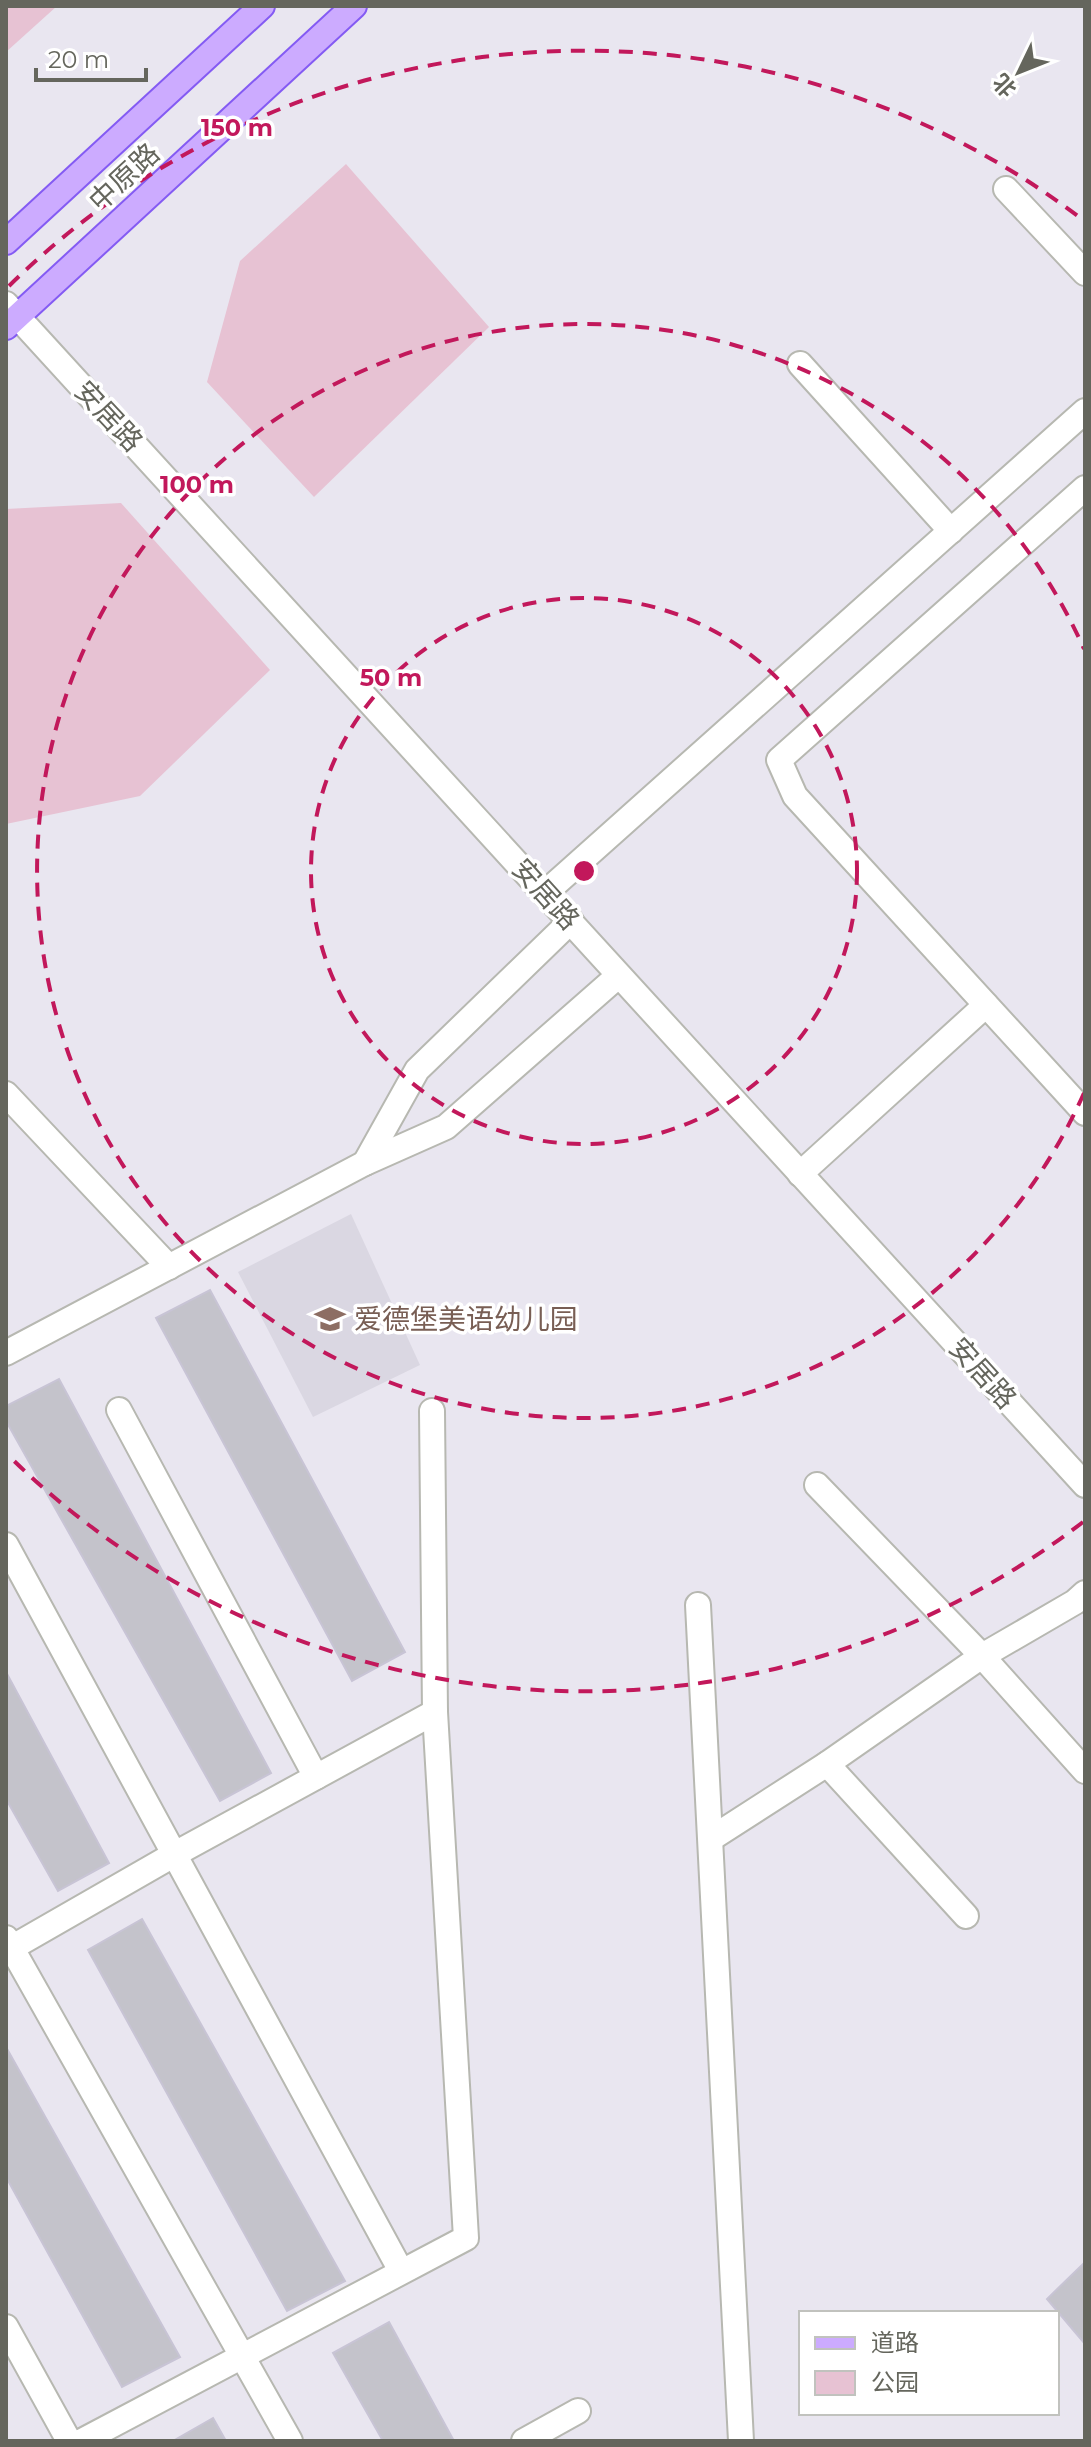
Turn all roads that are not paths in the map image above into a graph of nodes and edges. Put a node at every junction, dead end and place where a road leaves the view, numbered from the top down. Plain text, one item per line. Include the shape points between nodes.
1 (262, 6) edge
2 (354, 6) edge
3 (1006, 189) dead end
4 (6, 242) edge
5 (1085, 273) edge
6 (10, 316) edge
7 (800, 364) dead end
8 (1085, 411) edge
9 (1085, 488) edge
10 (951, 531) junction
11 (545, 893) junction
12 (571, 921) junction
13 (618, 976) junction
14 (986, 1005) junction
15 (6, 1094) edge
16 (1085, 1113) edge
17 (365, 1163) junction
18 (800, 1174) junction
19 (169, 1267) junction
20 (6, 1353) edge
21 (119, 1410) dead end
22 (432, 1411) dead end
23 (817, 1485) dead end
24 (1085, 1485) edge
25 (6, 1545) edge
26 (1085, 1593) edge
27 (698, 1605) dead end
28 (982, 1656) junction
29 (435, 1712) junction
30 (827, 1764) junction
31 (1085, 1771) edge
32 (316, 1777) junction
33 (712, 1838) junction
34 (175, 1854) junction
35 (966, 1916) dead end
36 (8, 1946) edge
37 (401, 2271) junction
38 (6, 2327) edge
39 (240, 2355) junction
40 (578, 2411) dead end
41 (69, 2441) edge
42 (82, 2441) edge
43 (290, 2441) edge
44 (524, 2441) edge
45 (741, 2441) edge

1 - 4 main road, 中原路
2 - 6 main road, 中原路
3 - 5 street
6 - 11 street, 安居路
7 - 10 street
8 - 10 street
9 - 14 street via 779,760 795,796
10 - 11 street
11 - 12 street, 安居路
12 - 13 street, 安居路
12 - 17 street via 417,1070
13 - 17 street via 446,1127
13 - 18 street, 安居路
14 - 16 street
14 - 18 street
15 - 19 street
17 - 19 street
18 - 24 street, 安居路
19 - 20 street
21 - 32 street
22 - 29 street
23 - 28 street
25 - 34 street
26 - 28 street
27 - 33 street
28 - 30 street
28 - 31 street
29 - 32 street
29 - 37 street via 466,2238
30 - 33 street
30 - 35 street
32 - 34 street
33 - 45 street
34 - 36 street
34 - 37 street
36 - 39 street
37 - 39 street
38 - 41 street
39 - 42 street
39 - 43 street
40 - 44 street

